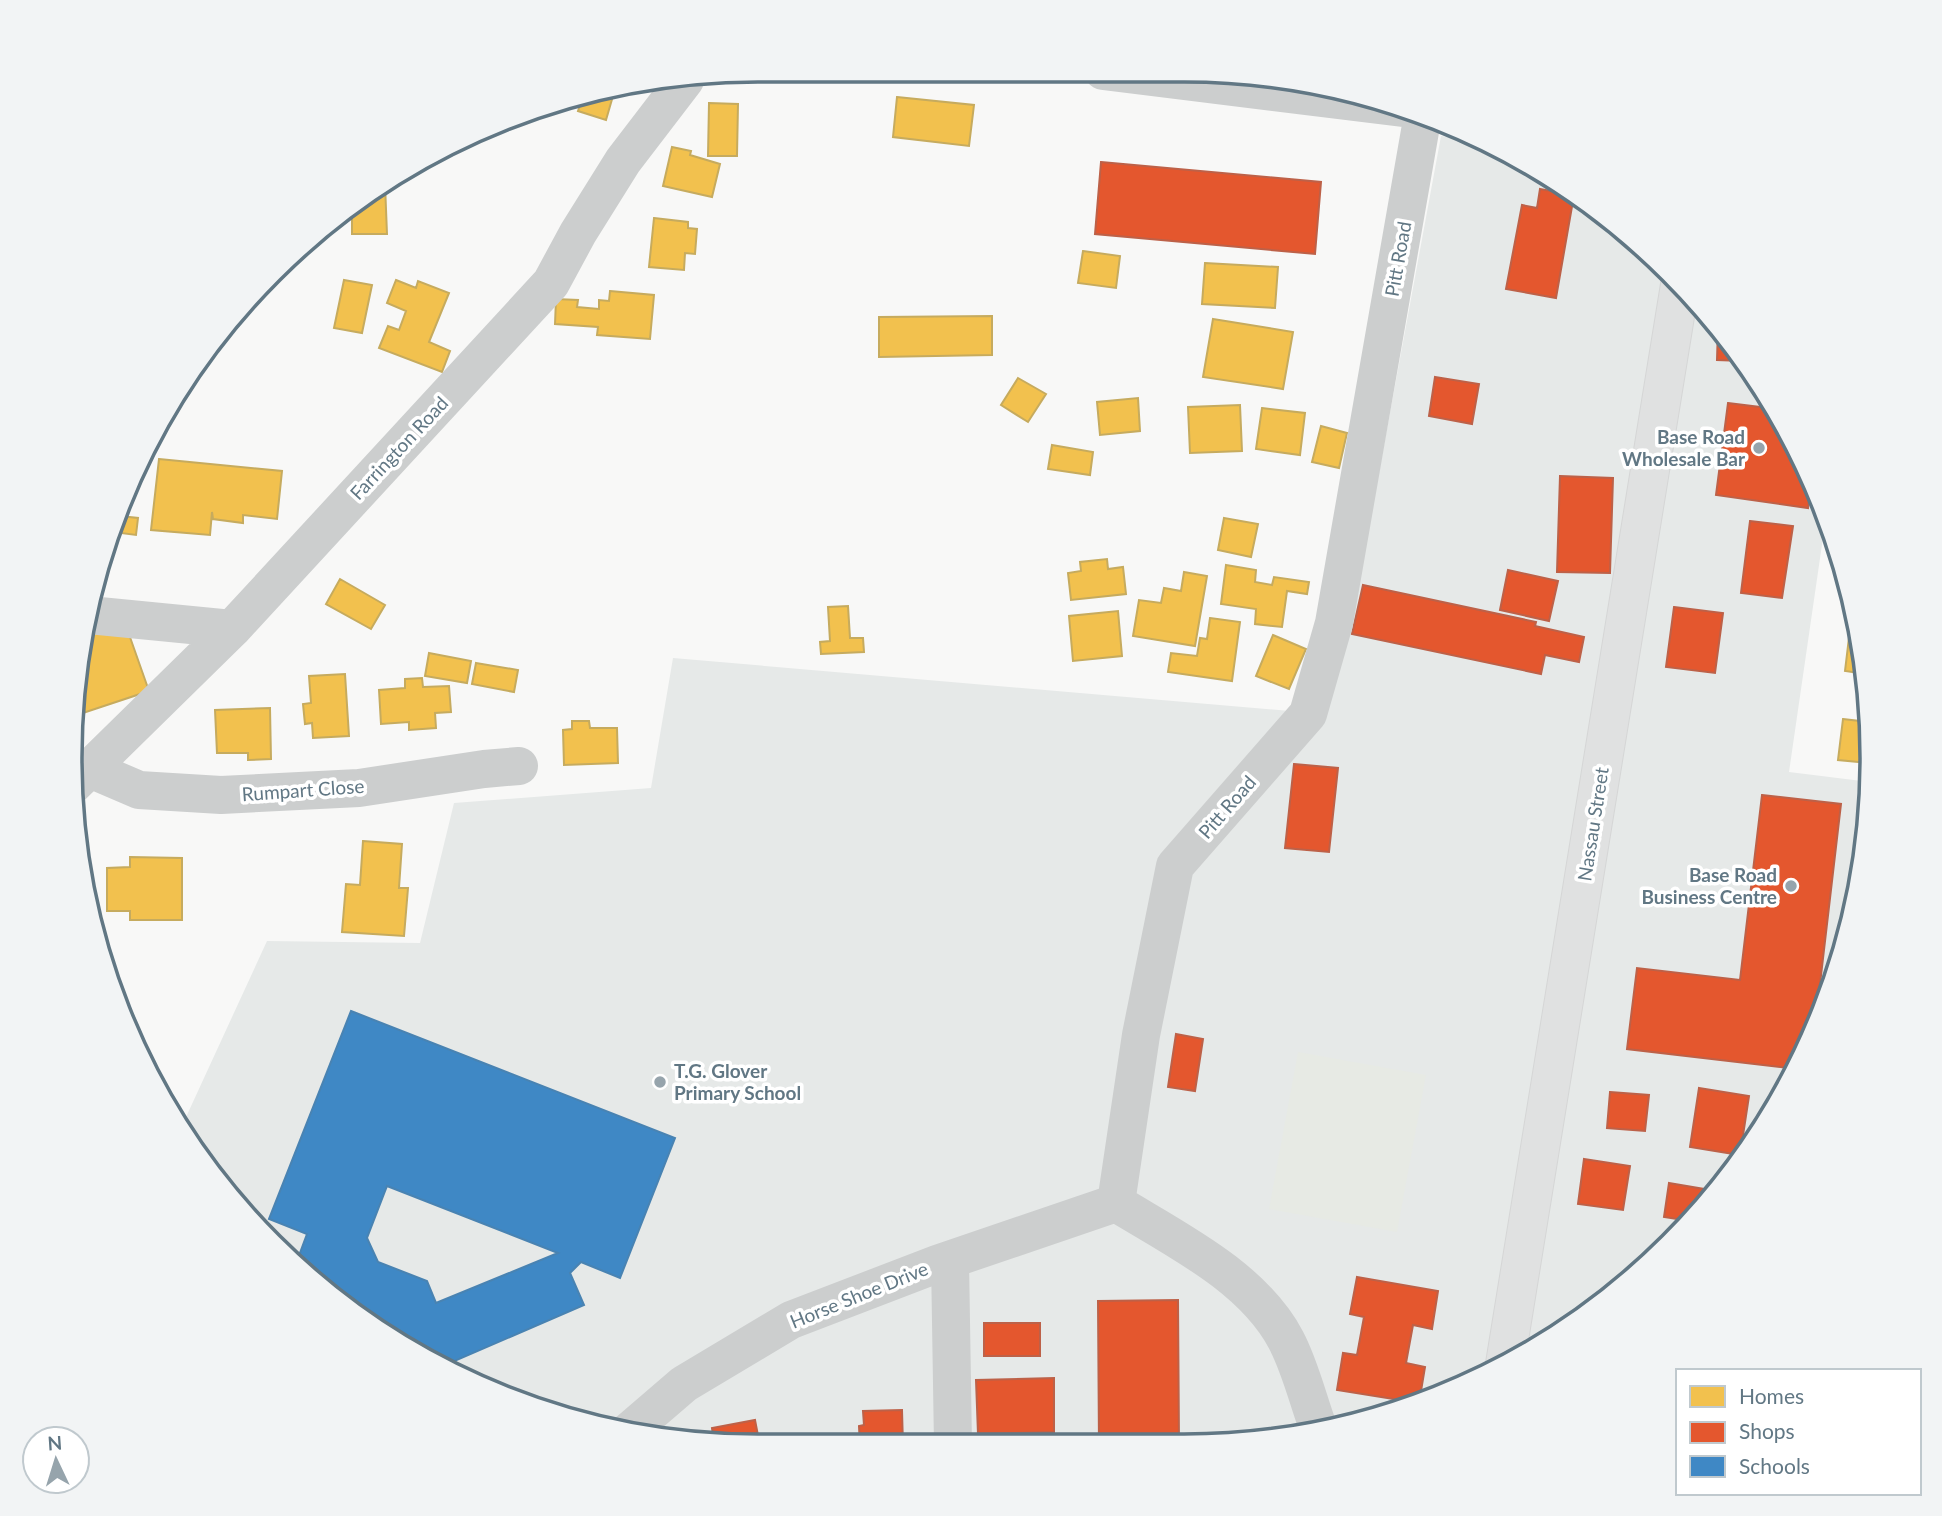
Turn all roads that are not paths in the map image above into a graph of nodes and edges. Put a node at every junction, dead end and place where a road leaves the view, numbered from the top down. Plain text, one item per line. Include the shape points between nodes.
1 (1195, 83) edge
2 (680, 87) edge
3 (1338, 100) edge
4 (1421, 126) edge
5 (1678, 297) edge
6 (97, 616) edge
7 (232, 629) junction
8 (519, 766) dead end
9 (83, 776) edge
10 (82, 777) edge
11 (1116, 1203) junction
12 (950, 1260) junction
13 (1507, 1351) edge
14 (1316, 1421) edge
15 (639, 1423) edge
16 (953, 1434) edge

1 - 3 street
2 - 7 street, Farrington Road via 624,160 551,283
4 - 11 street, Pitt Road via 1334,623 1308,714 1175,866 1141,1035
5 - 13 main road, Nassau Street
6 - 7 street
7 - 9 street, Farrington Road
8 - 10 street, Rumpart Close via 359,788 221,795 139,790
11 - 12 street, Horse Shoe Drive
11 - 14 street via 1254,1294 1287,1340
12 - 15 street, Horse Shoe Drive via 792,1320 684,1384
12 - 16 street

